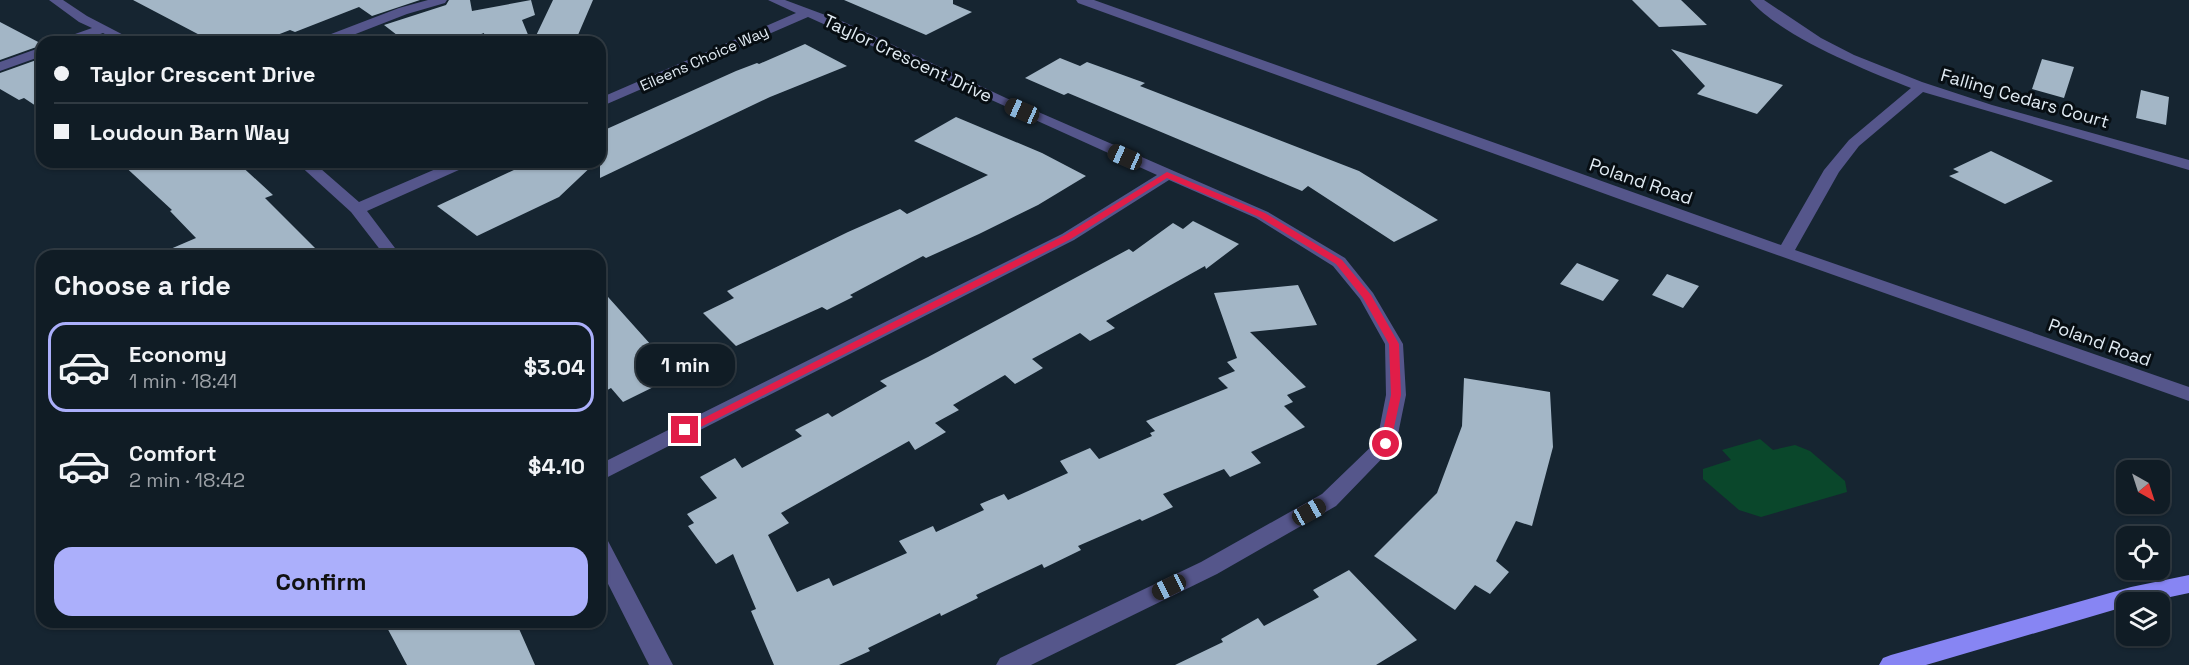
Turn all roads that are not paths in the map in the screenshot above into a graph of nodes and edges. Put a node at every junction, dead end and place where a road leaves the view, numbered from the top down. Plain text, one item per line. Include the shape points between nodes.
1 (55, 0) edge
2 (441, 0) edge
3 (774, 0) edge
4 (1082, 0) edge
5 (1756, 0) edge
6 (807, 13) junction
7 (103, 29) junction
8 (83, 36) edge
9 (118, 36) edge
10 (338, 36) edge
11 (36, 53) edge
12 (0, 67) edge
13 (1920, 87) junction
14 (606, 100) edge
15 (2189, 165) edge
16 (311, 168) edge
17 (451, 168) edge
18 (1167, 175) junction
19 (357, 209) junction
20 (388, 250) edge
21 (1785, 252) junction
22 (2189, 394) edge
23 (606, 470) edge
24 (606, 559) edge
25 (2189, 584) edge
26 (661, 665) edge
27 (1008, 665) edge
28 (1891, 665) edge

1 - 7 street
2 - 10 street
3 - 6 street, Taylor Crescent Drive
4 - 21 street, Poland Road
5 - 13 street via 1809,38
6 - 14 street, Eileens Choice Way
6 - 18 street, Taylor Crescent Drive
7 - 8 street
7 - 9 street
11 - 12 street
13 - 15 street, Falling Cedars Court
13 - 21 street, Falling Cedars Court via 1854,143 1839,161
16 - 19 street
17 - 19 street
18 - 23 street via 1068,237
18 - 27 street, Taylor Crescent Drive via 1262,215 1339,262 1367,297 1394,344 1396,395 1386,444 1329,500 1209,568
19 - 20 street
21 - 22 street, Poland Road
24 - 26 street
25 - 28 main road via 2131,596

